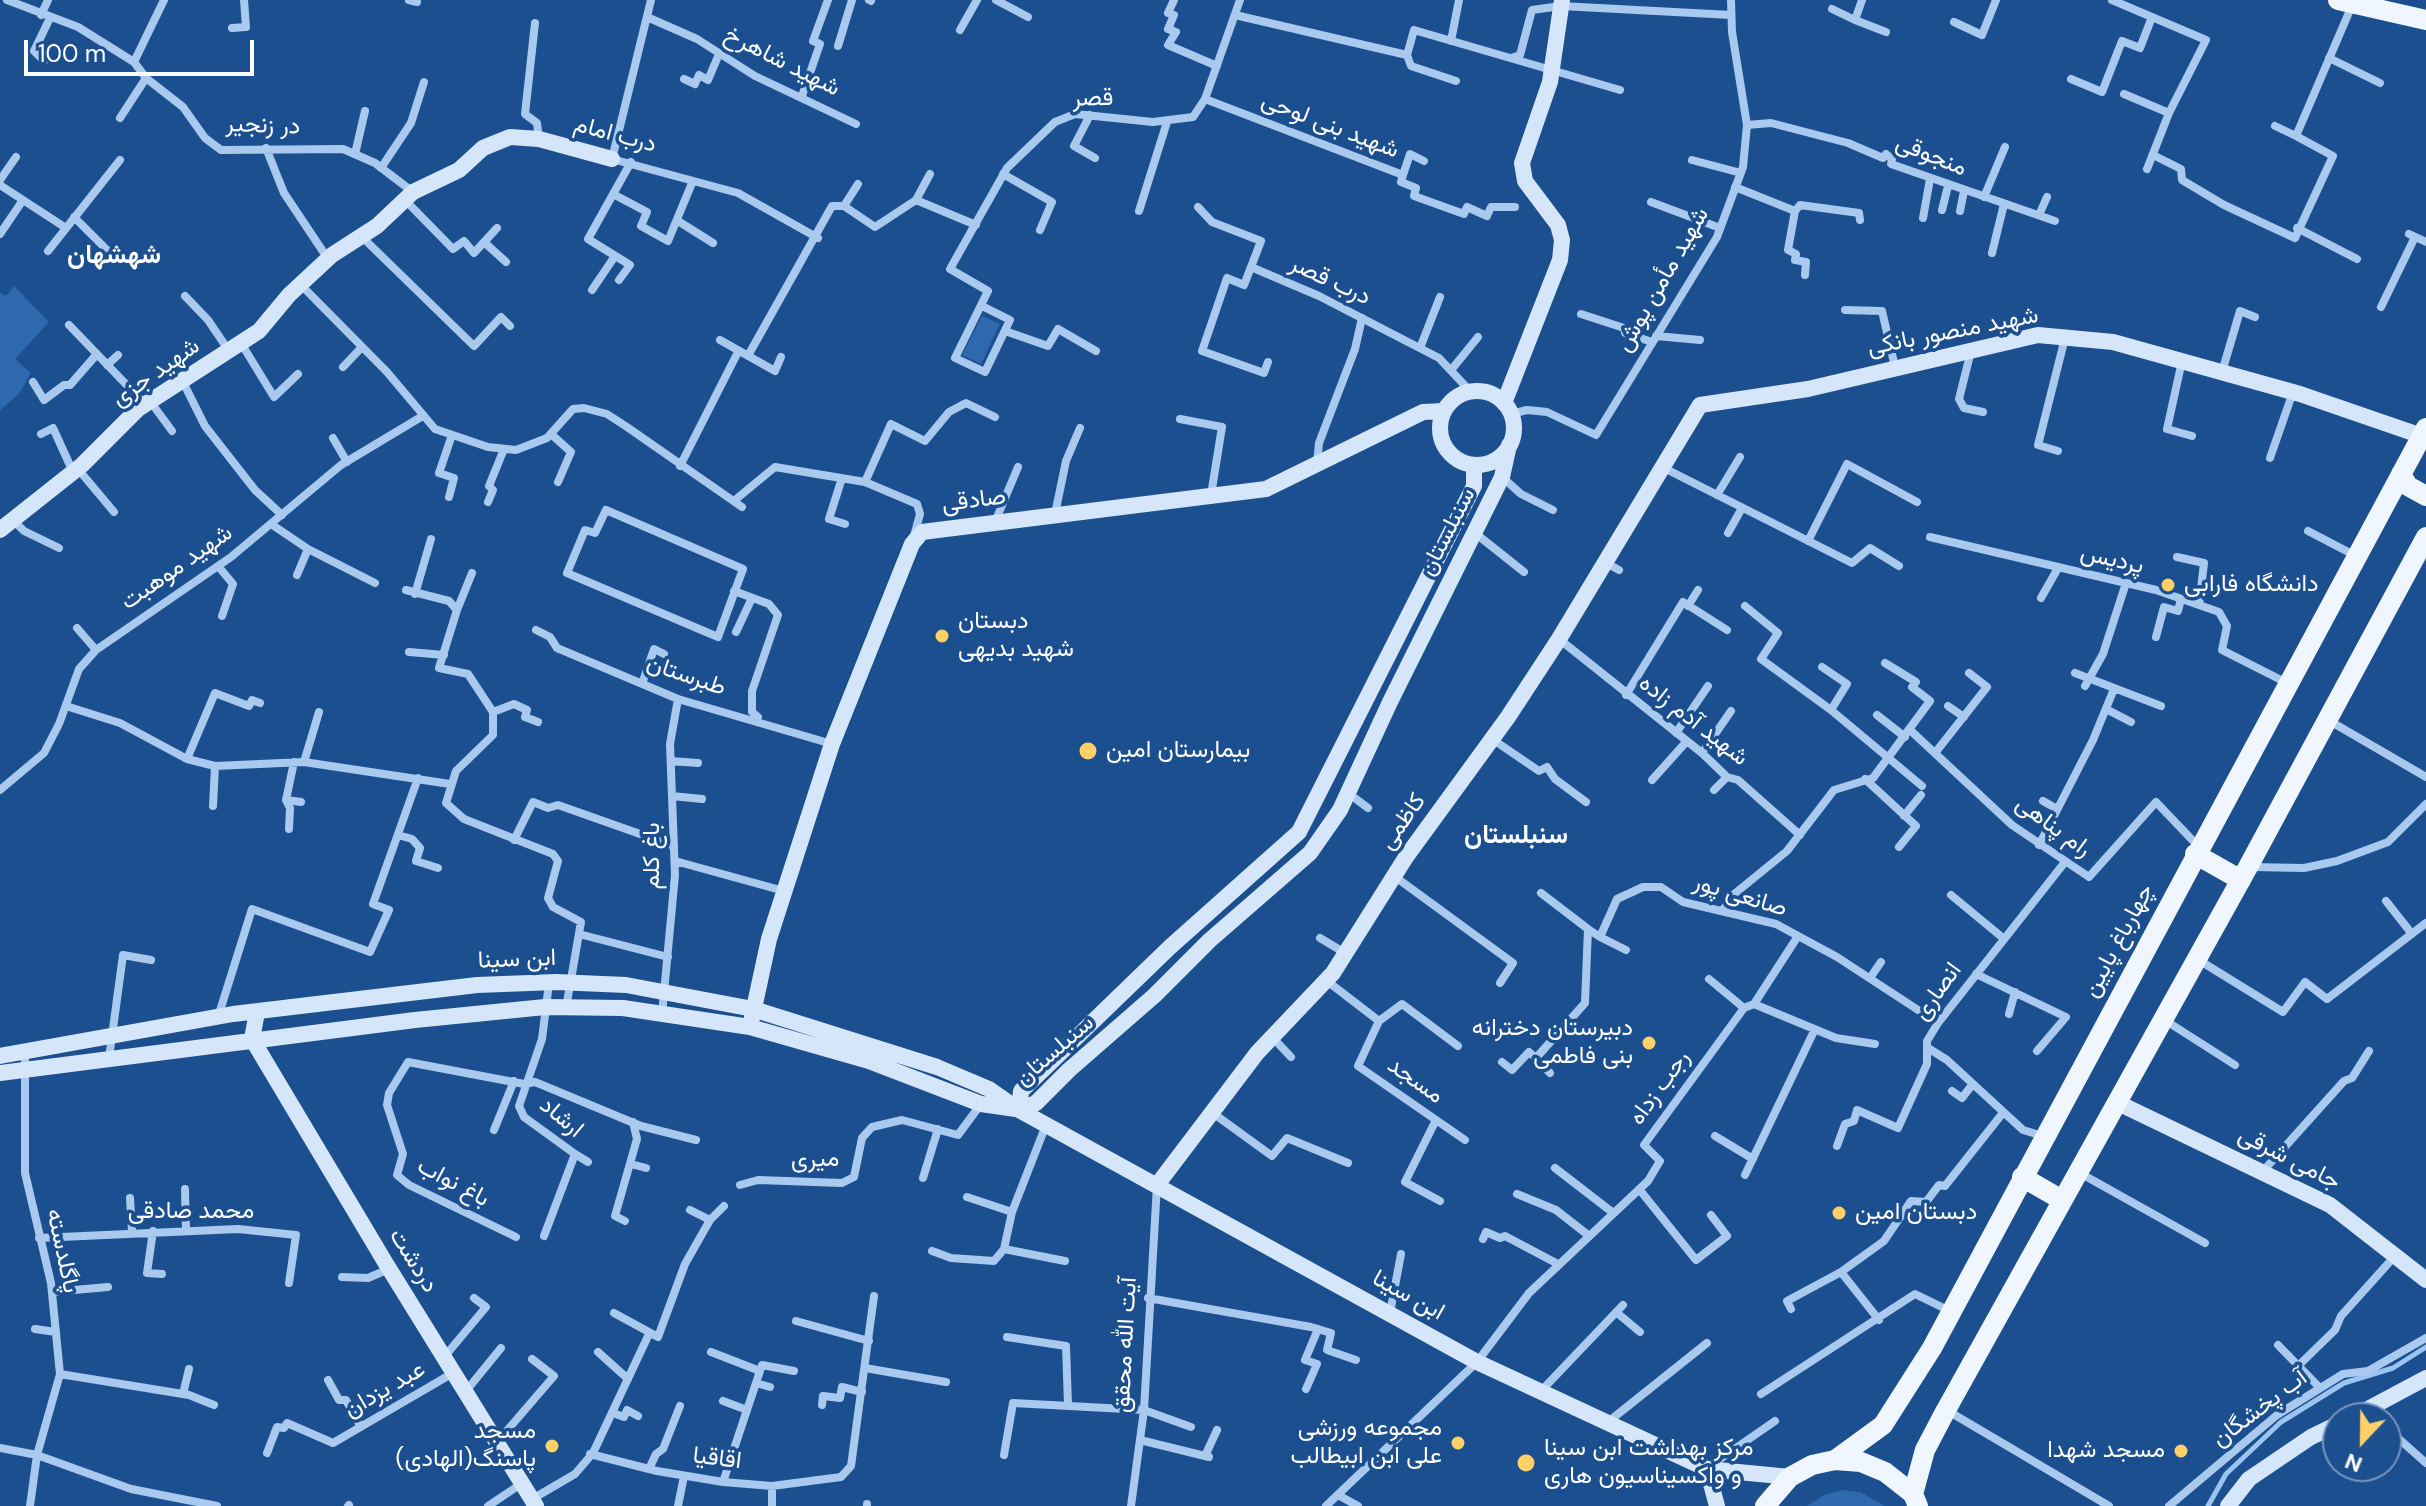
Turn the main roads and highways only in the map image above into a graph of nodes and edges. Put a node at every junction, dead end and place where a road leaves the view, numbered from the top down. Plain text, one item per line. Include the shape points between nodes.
1 (2345, 2) edge
2 (2380, 10) junction
3 (2426, 20) edge
4 (2426, 28) edge
5 (2424, 432) edge
6 (2401, 474) junction
7 (2426, 496) edge
8 (2426, 537) edge
9 (2196, 850) junction
10 (2244, 874) junction
11 (2022, 1177) junction
12 (2062, 1200) junction
13 (1835, 1460) junction
14 (1916, 1500) edge
15 (1765, 1506) edge

1 - 2 main road
2 - 3 main road
2 - 4 main road
5 - 6 main road, چهارباغ پایین
6 - 7 main road via 2408,486
6 - 9 main road, چهارباغ پایین
8 - 10 main road
9 - 10 main road
9 - 11 main road, چهارباغ پایین
10 - 12 main road
11 - 12 main road
11 - 13 main road, چهارباغ پایین via 1951,1312 1883,1425
12 - 14 main road via 1925,1450
13 - 14 main road via 1861,1462 1885,1472
13 - 15 main road via 1790,1477

